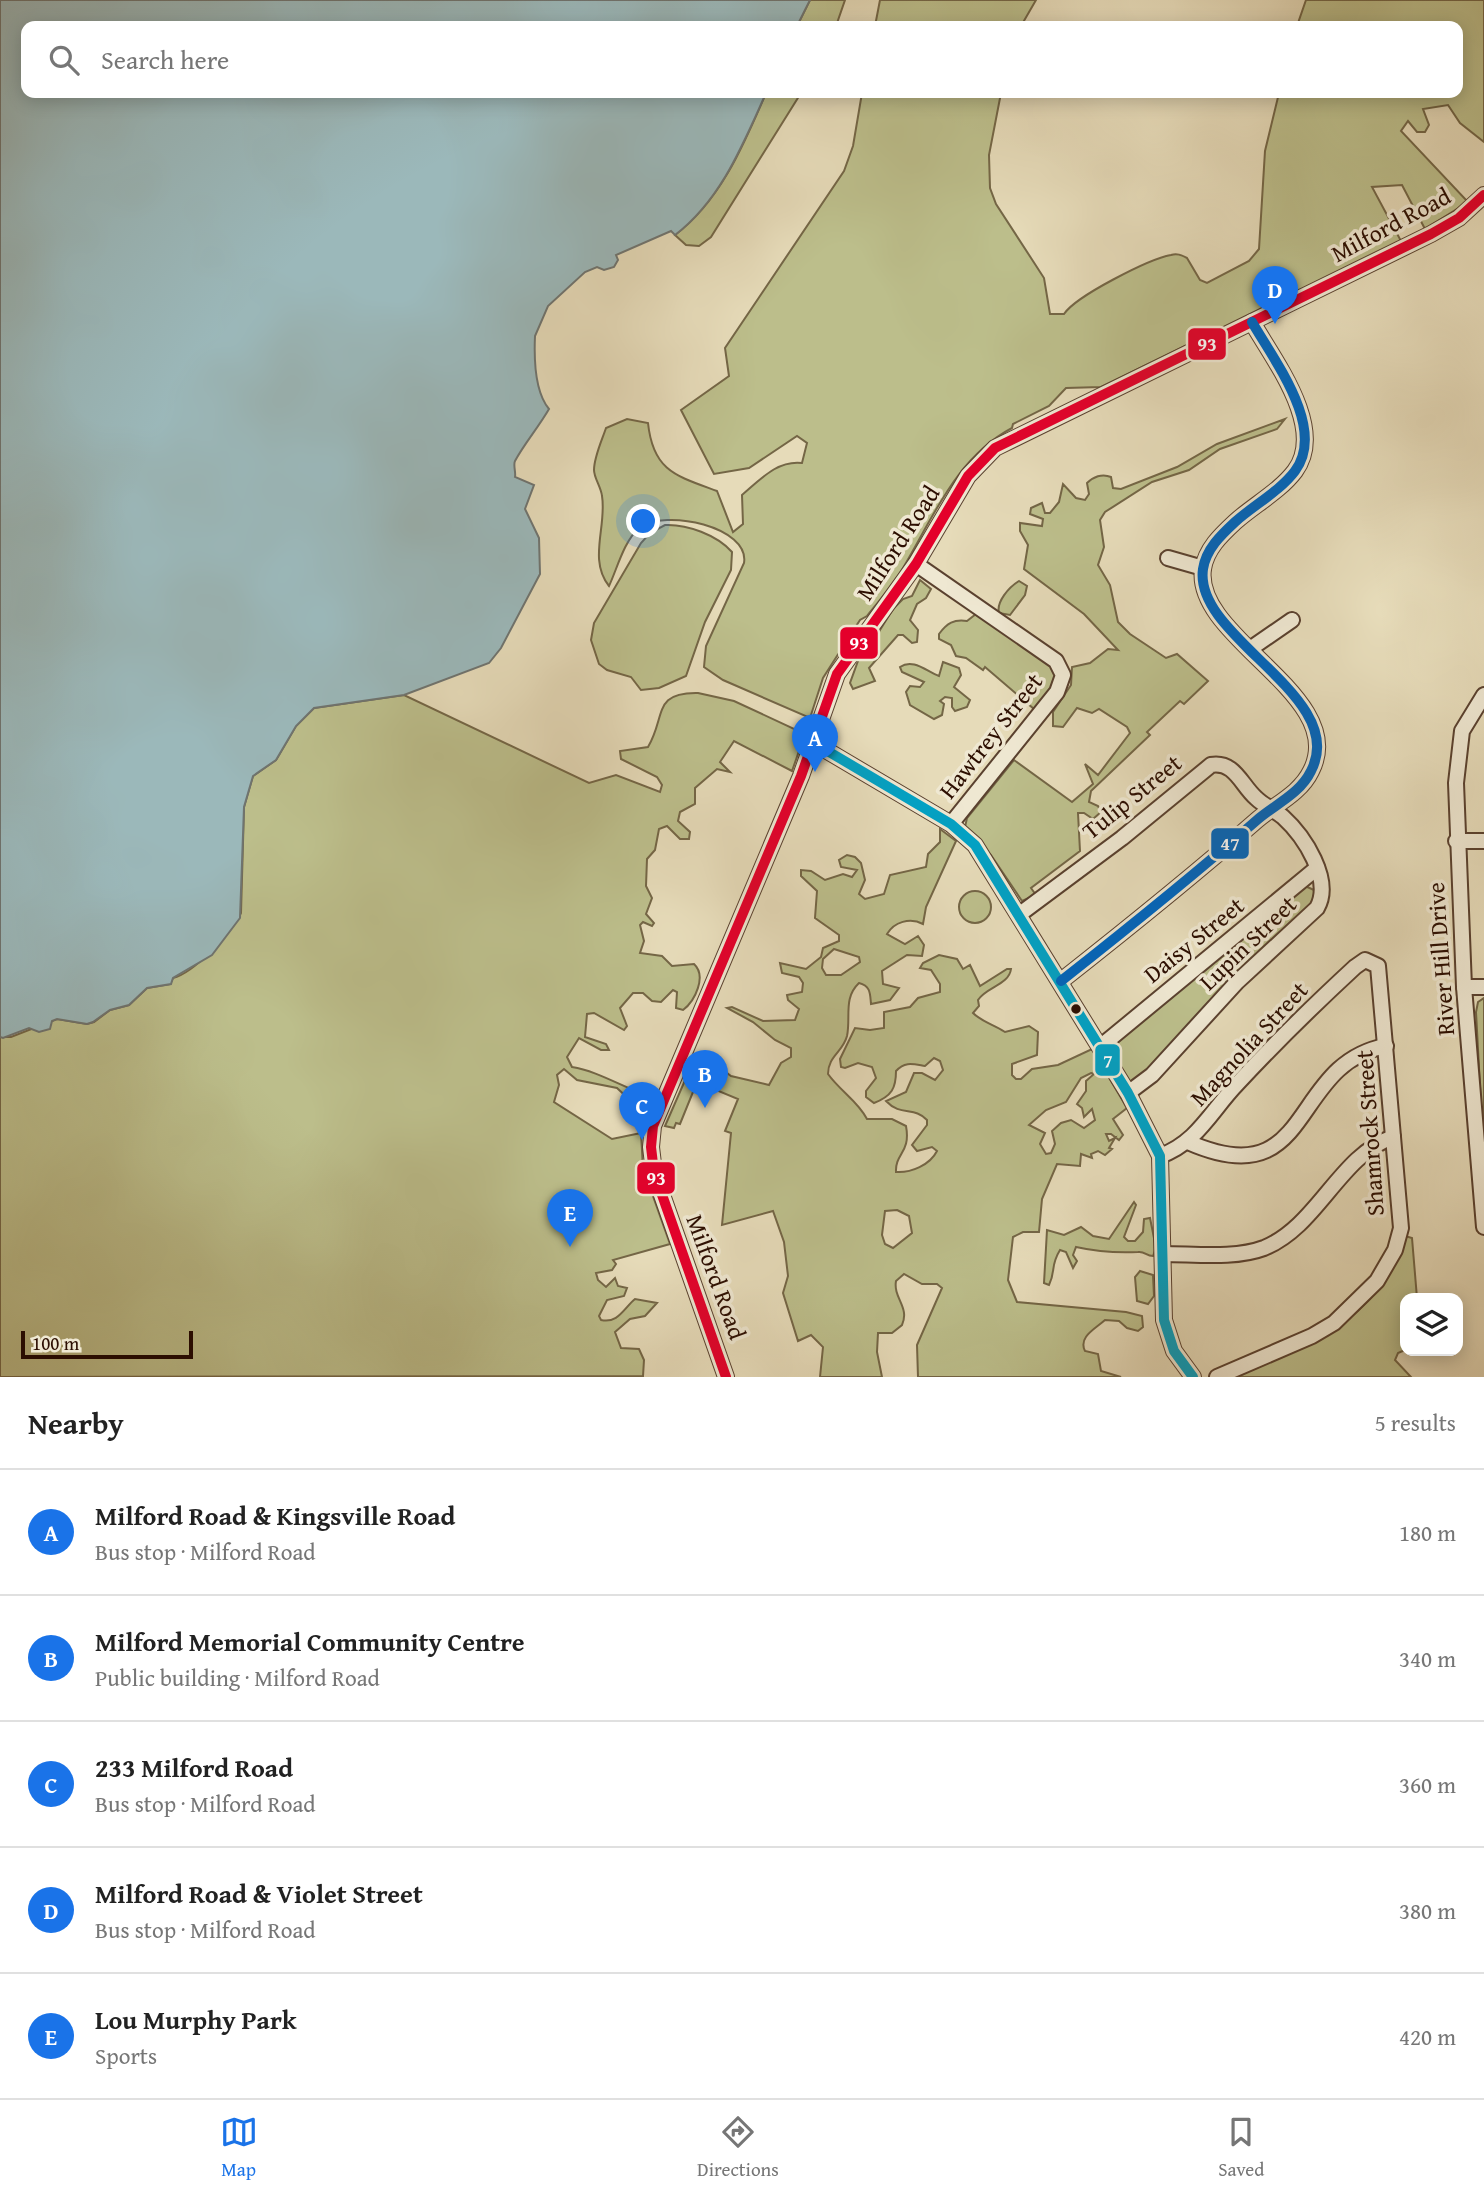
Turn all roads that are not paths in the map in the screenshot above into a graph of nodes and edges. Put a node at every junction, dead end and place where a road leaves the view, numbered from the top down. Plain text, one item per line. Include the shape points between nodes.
1 (1484, 195) edge
2 (1252, 322) junction
3 (1168, 558) dead end
4 (916, 564) junction
5 (1203, 568) junction
6 (1292, 620) dead end
7 (1250, 649) junction
8 (1484, 695) edge
9 (814, 743) junction
10 (1272, 809) junction
11 (951, 824) junction
12 (1457, 841) junction
13 (1484, 841) edge
14 (1317, 868) junction
15 (1020, 914) junction
16 (1369, 960) joint
17 (1060, 981) junction
18 (1464, 987) junction
19 (1484, 987) edge
20 (1386, 1046) junction
21 (1100, 1047) junction
22 (1128, 1093) junction
23 (1394, 1137) junction
24 (1188, 1142) junction
25 (1160, 1156) junction
26 (1484, 1227) edge
27 (1163, 1254) junction
28 (726, 1377) edge
29 (1194, 1377) edge
30 (1217, 1377) edge

1 - 2 street, Milford Road via 1440,230
2 - 4 street, Milford Road via 995,448 968,476
2 - 5 street via 1296,401 1305,447 1295,471 1220,537
3 - 5 street
4 - 9 street, Milford Road via 840,668
4 - 11 street, Hawtrey Street via 1056,661 1063,675 1057,692
5 - 7 street via 1210,601
6 - 7 street
7 - 10 street via 1310,716 1318,740 1308,777
8 - 12 street, River Hill Drive via 1467,719 1460,742 1455,783
9 - 11 street
9 - 28 street, Milford Road via 660,1106 651,1139 660,1189
10 - 14 street, Lupin Street via 1286,821
10 - 15 street, Tulip Street via 1254,797 1230,768 1207,766 1122,838
10 - 17 street via 1198,874
11 - 15 street via 981,852
12 - 13 street
12 - 18 street, River Hill Drive
14 - 21 street, Daisy Street
14 - 22 street, Lupin Street via 1323,889 1317,908 1237,982 1152,1075
15 - 17 street
16 - 20 street, Shamrock Street via 1378,965 1381,974
16 - 24 street, Magnolia Street via 1355,967 1238,1083
17 - 21 street
18 - 19 street
18 - 26 street, River Hill Drive
20 - 23 street, Shamrock Street
20 - 24 street via 1364,1051 1345,1063 1289,1132 1265,1153 1244,1157
21 - 22 street
22 - 25 street
23 - 27 street via 1366,1153 1291,1231 1271,1244 1244,1252
23 - 30 street, Shamrock Street via 1401,1228 1395,1250 1377,1281 1320,1332
24 - 25 street, Magnolia Street
25 - 27 street
27 - 29 street via 1166,1330 1181,1363

